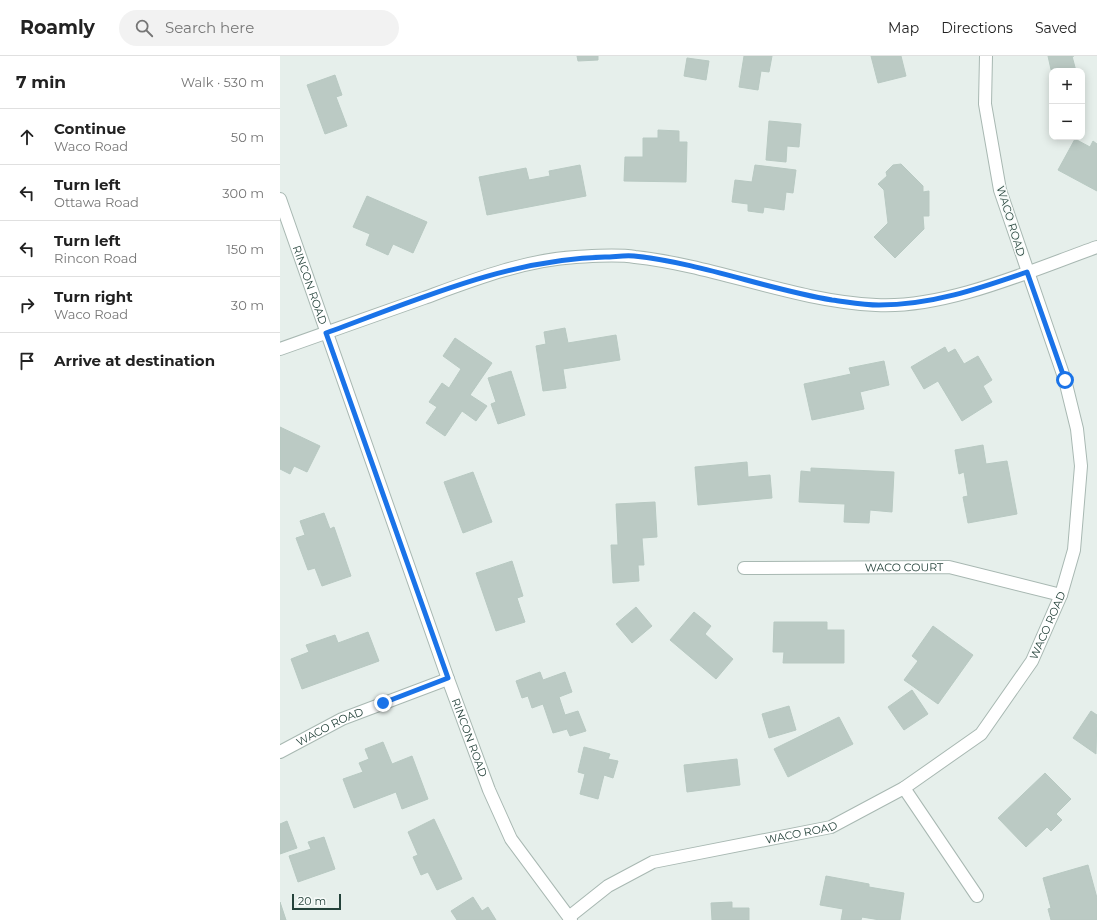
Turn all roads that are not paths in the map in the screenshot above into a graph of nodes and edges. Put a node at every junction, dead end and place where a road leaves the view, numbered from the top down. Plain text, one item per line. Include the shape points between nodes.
1 (986, 56) edge
2 (280, 199) edge
3 (1097, 247) edge
4 (1027, 272) junction
5 (326, 333) junction
6 (280, 349) edge
7 (744, 568) dead end
8 (1061, 595) junction
9 (448, 678) junction
10 (280, 752) edge
11 (904, 788) junction
12 (977, 896) dead end
13 (570, 919) edge

1 - 4 street, WACO ROAD via 985,104 1000,190
2 - 5 street, RINCON ROAD
3 - 4 street
4 - 5 street via 962,294 913,303 878,305 812,297 679,263 633,256 573,257 520,266 480,278
4 - 8 street, WACO ROAD via 1065,380 1079,444 1081,474 1074,550
5 - 6 street
5 - 9 street, RINCON ROAD
7 - 8 street, WACO COURT via 949,567
8 - 11 street, WACO ROAD via 1032,661 981,734
9 - 10 street, WACO ROAD via 342,720
9 - 13 street, RINCON ROAD via 511,839
11 - 12 street
11 - 13 street, WACO ROAD via 831,828 653,862 608,886

